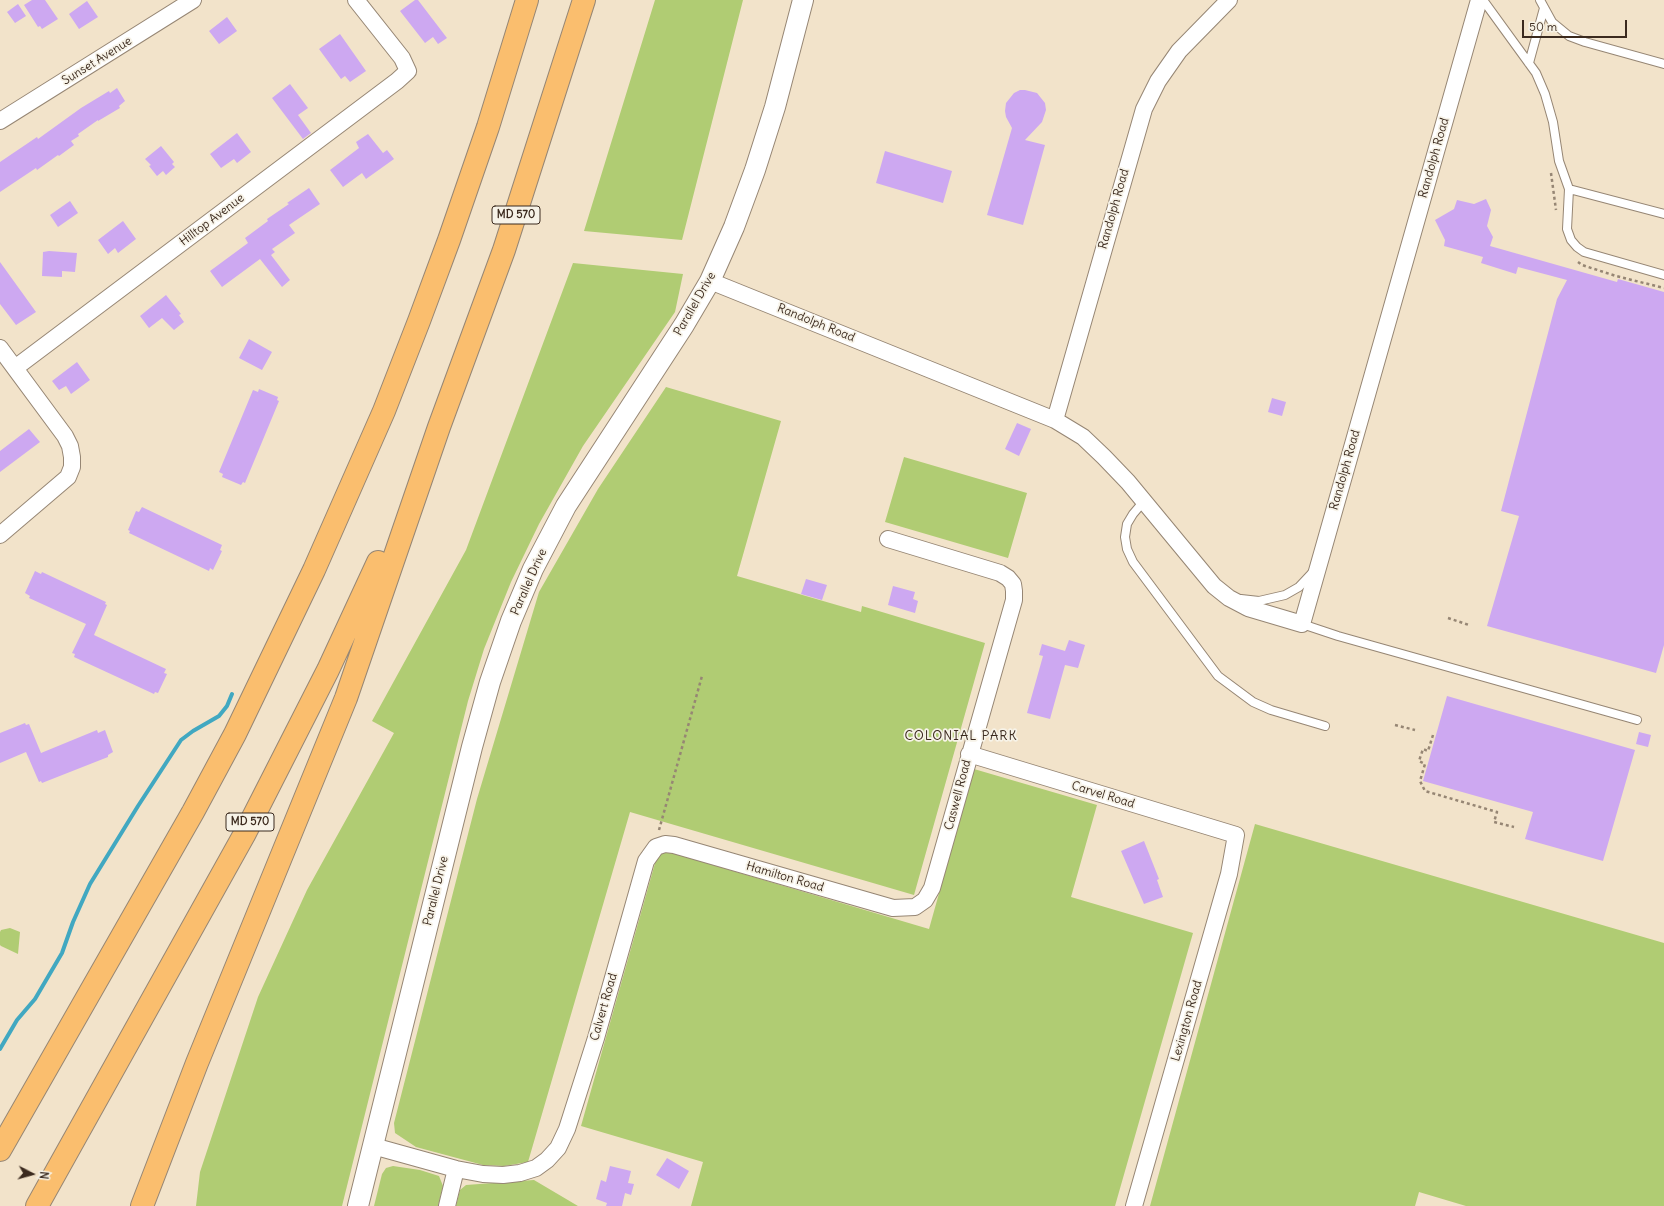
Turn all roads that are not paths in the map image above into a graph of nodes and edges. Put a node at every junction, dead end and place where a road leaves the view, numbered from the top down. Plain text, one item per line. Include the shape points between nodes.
1 (193, 0) edge
2 (356, 0) edge
3 (527, 0) edge
4 (584, 0) edge
5 (803, 0) edge
6 (1229, 0) edge
7 (1479, 0) edge
8 (1483, 0) edge
9 (1540, 0) edge
10 (1544, 8) junction
11 (1529, 63) junction
12 (1664, 64) edge
13 (0, 120) edge
14 (1569, 189) junction
15 (1664, 214) edge
16 (1664, 275) edge
17 (710, 281) junction
18 (0, 348) edge
19 (15, 368) junction
20 (1055, 420) junction
21 (439, 427) junction
22 (1144, 501) junction
23 (0, 535) edge
24 (888, 539) dead end
25 (1317, 567) junction
26 (1229, 598) junction
27 (1302, 624) junction
28 (1637, 720) dead end
29 (1325, 726) dead end
30 (969, 754) junction
31 (1236, 835) joint
32 (656, 846) joint
33 (915, 907) joint
34 (197, 1063) junction
35 (373, 1146) junction
36 (0, 1150) edge
37 (456, 1169) junction
38 (37, 1206) edge
39 (134, 1206) edge
40 (142, 1206) edge
41 (358, 1206) edge
42 (447, 1206) edge
43 (1134, 1206) edge

1 - 13 street, Sunset Avenue
2 - 19 street, Hilltop Avenue via 402,58 408,71
3 - 36 highway via 485,134 419,321 384,411 314,570 242,720 197,805
4 - 21 highway, MD 570 via 504,250
5 - 17 street, Parallel Drive via 775,107 755,170
6 - 20 street, Randolph Road via 1179,51 1158,80 1144,109
7 - 25 street, Randolph Road
8 - 11 lane
9 - 10 lane
10 - 11 lane
10 - 12 lane via 1552,22 1568,36
11 - 14 lane via 1545,94 1553,122 1559,161
14 - 15 lane
14 - 16 lane via 1567,229 1577,247 1584,252
17 - 20 street, Randolph Road
17 - 35 street, Parallel Drive via 566,506 533,569 511,621 490,682 472,747
18 - 19 street
19 - 23 street via 65,436 70,446 72,467 68,477
20 - 22 street, Randolph Road via 1083,437
21 - 34 highway via 346,698
21 - 38 highway, MD 570 via 328,670 244,835
22 - 26 street, Randolph Road via 1214,586
22 - 29 lane via 1127,524 1127,549 1133,562 1218,676 1253,702
24 - 30 street, Caswell Road via 1000,573 1013,584 1014,600
25 - 26 lane via 1299,588 1285,595 1259,601
25 - 27 street, Randolph Road
26 - 27 street, Randolph Road via 1248,608
27 - 28 lane
30 - 31 street, Carvel Road
30 - 33 street, Caswell Road via 932,888 925,900
31 - 43 street, Lexington Road via 1229,874
32 - 33 street, Hamilton Road via 674,845 894,908
32 - 37 street, Calvert Road via 646,861 596,1038 567,1129 558,1148 536,1168 520,1173 484,1174
34 - 39 highway
34 - 40 highway
35 - 37 street, Calvert Road
35 - 41 street, Parallel Drive
37 - 42 street

